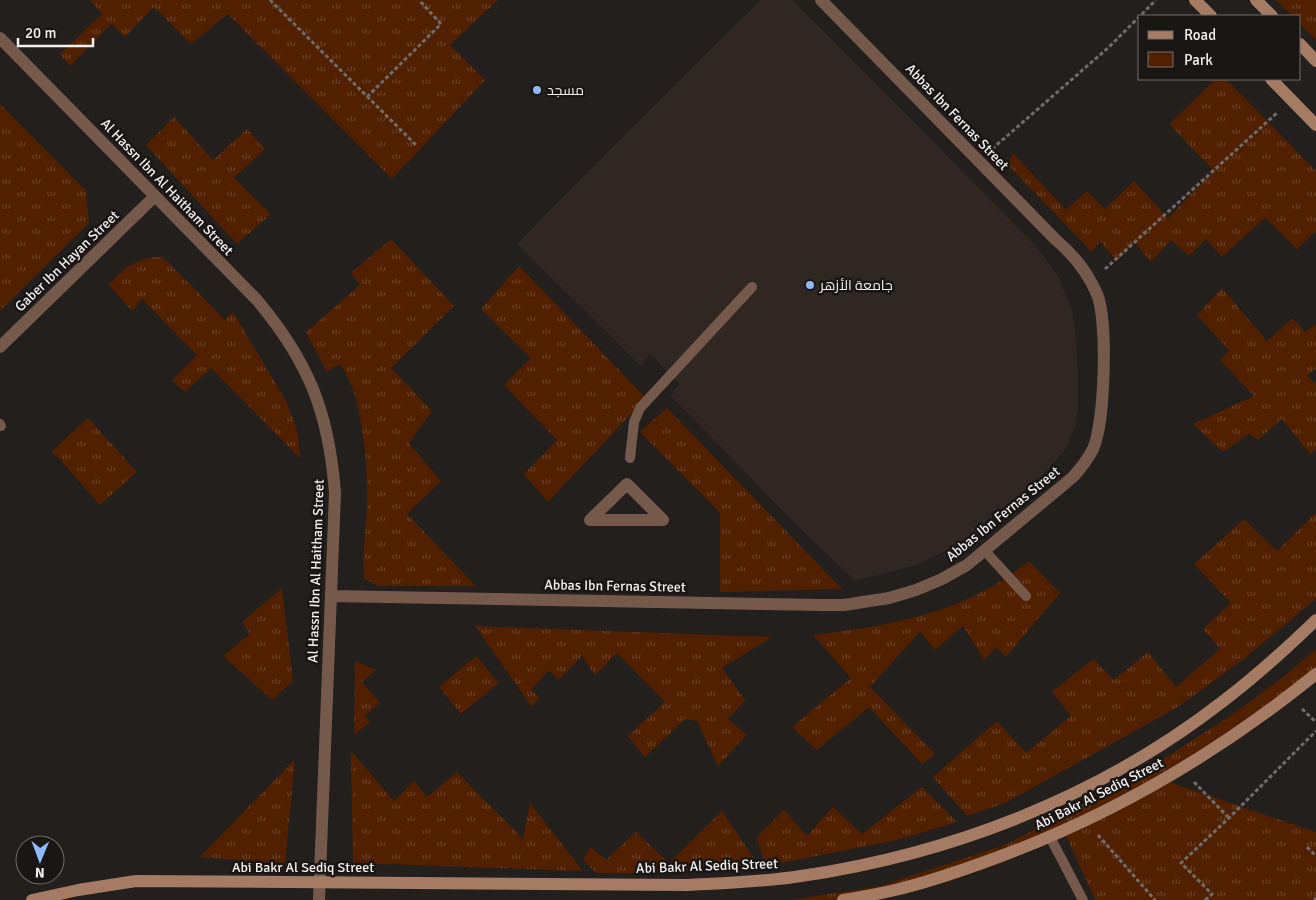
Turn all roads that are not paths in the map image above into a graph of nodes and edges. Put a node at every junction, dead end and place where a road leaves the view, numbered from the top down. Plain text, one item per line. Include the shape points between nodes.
1 (821, 0) edge
2 (1195, 0) edge
3 (1256, 0) edge
4 (1209, 15) edge
5 (1271, 15) edge
6 (0, 38) edge
7 (1301, 45) edge
8 (1316, 61) edge
9 (1272, 80) edge
10 (1316, 125) edge
11 (155, 196) junction
12 (752, 287) dead end
13 (0, 347) edge
14 (630, 458) dead end
15 (590, 520) joint
16 (985, 551) junction
17 (331, 596) junction
18 (1026, 596) dead end
19 (1316, 620) edge
20 (1316, 674) edge
21 (1050, 837) junction
22 (319, 882) junction
23 (32, 900) edge
24 (319, 900) edge
25 (844, 900) edge
26 (1083, 900) edge

1 - 16 street, Abbas Ibn Fernas Street via 1074,256 1098,295 1104,337 1101,418 1093,448 1073,477
2 - 4 main road
3 - 5 main road
6 - 11 street, Al Hassn Ibn Al Haitham Street
7 - 8 main road
9 - 10 main road
11 - 13 street, Gaber Ibn Hayan Street
11 - 17 street, Al Hassn Ibn Al Haitham Street via 257,300 294,350 309,378 325,424 333,463
12 - 14 lane via 640,408 634,422
15 - 15 street via 599,520 663,520 627,484
16 - 17 street, Abbas Ibn Fernas Street via 967,565 916,590 844,605
16 - 18 lane
17 - 22 street, Al Hassn Ibn Al Haitham Street
19 - 22 main road, Abi Bakr Al Sediq Street via 1221,703 1121,768 1016,818 910,854 855,867 735,883
20 - 21 main road, Abi Bakr Al Sediq Street via 1236,734 1182,769 1126,801
21 - 25 main road, Abi Bakr Al Sediq Street via 955,872
21 - 26 lane
22 - 23 main road, Abi Bakr Al Sediq Street via 136,881
22 - 24 street, Al Hassn Ibn Al Haitham Street

